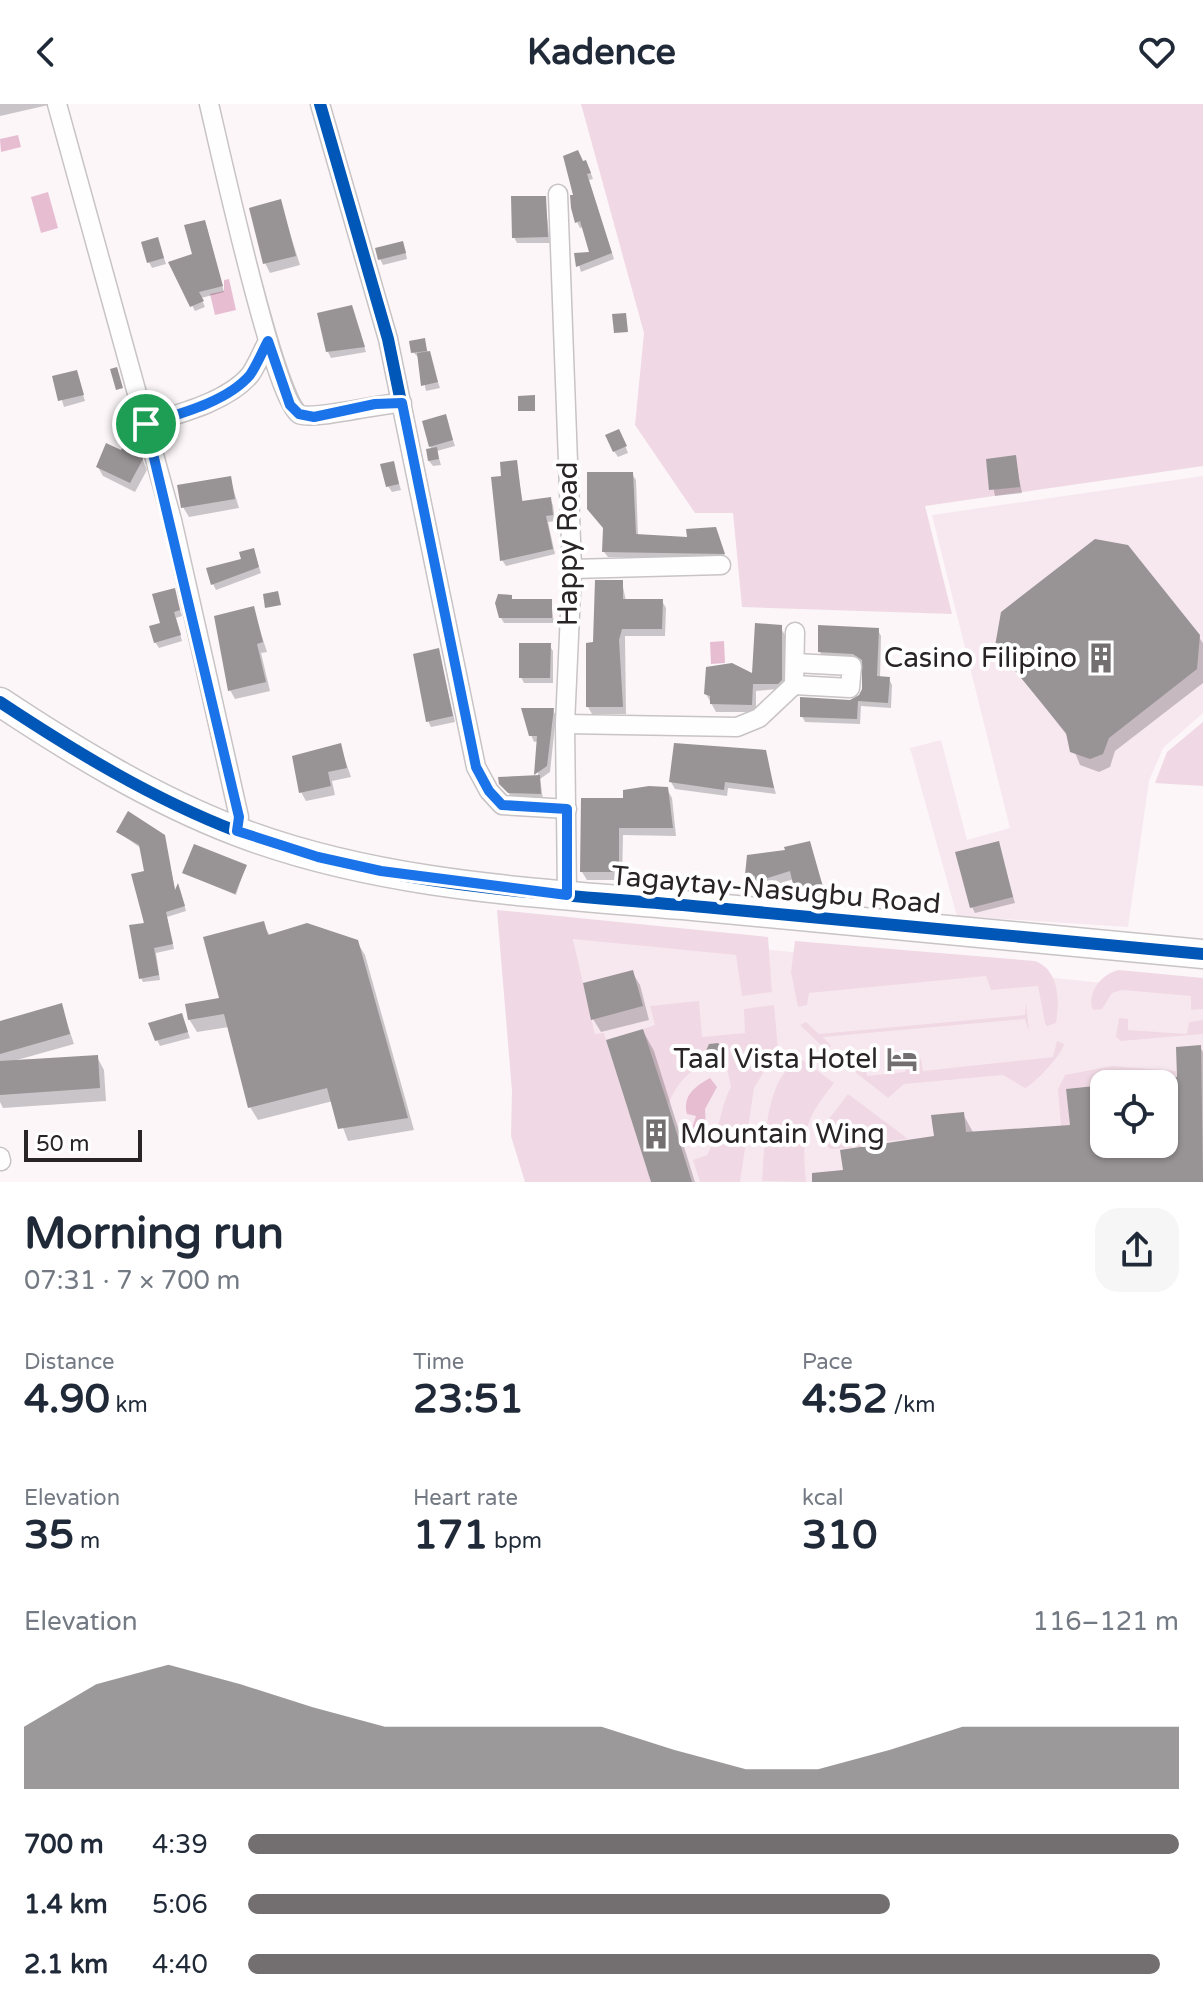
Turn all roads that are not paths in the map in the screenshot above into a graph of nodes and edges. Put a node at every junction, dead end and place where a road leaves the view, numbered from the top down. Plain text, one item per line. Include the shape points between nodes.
1 (57, 104) edge
2 (209, 104) edge
3 (320, 104) edge
4 (558, 194) dead end
5 (268, 341) junction
6 (402, 403) junction
7 (146, 424) junction
8 (721, 565) dead end
9 (572, 569) junction
10 (795, 632) dead end
11 (795, 663) junction
12 (794, 685) junction
13 (0, 702) edge
14 (565, 724) junction
15 (567, 809) junction
16 (237, 831) junction
17 (567, 895) junction
18 (1203, 954) edge

1 - 7 street
2 - 5 street
3 - 6 street
4 - 9 street, Happy Road
5 - 6 street via 290,405 299,414 314,417
5 - 7 street via 240,384
6 - 15 street via 476,767 502,805
7 - 16 street via 236,802
8 - 9 street
9 - 14 street, Happy Road
10 - 11 street
11 - 12 street
11 - 12 street via 852,666 850,688
12 - 14 street via 759,718 737,727
13 - 16 main road, Tagaytay-Nasugbu Road via 124,777
14 - 15 street, Happy Road
15 - 17 street, Happy Road
16 - 17 main road, Tagaytay-Nasugbu Road via 381,871
17 - 18 main road, Tagaytay-Nasugbu Road

